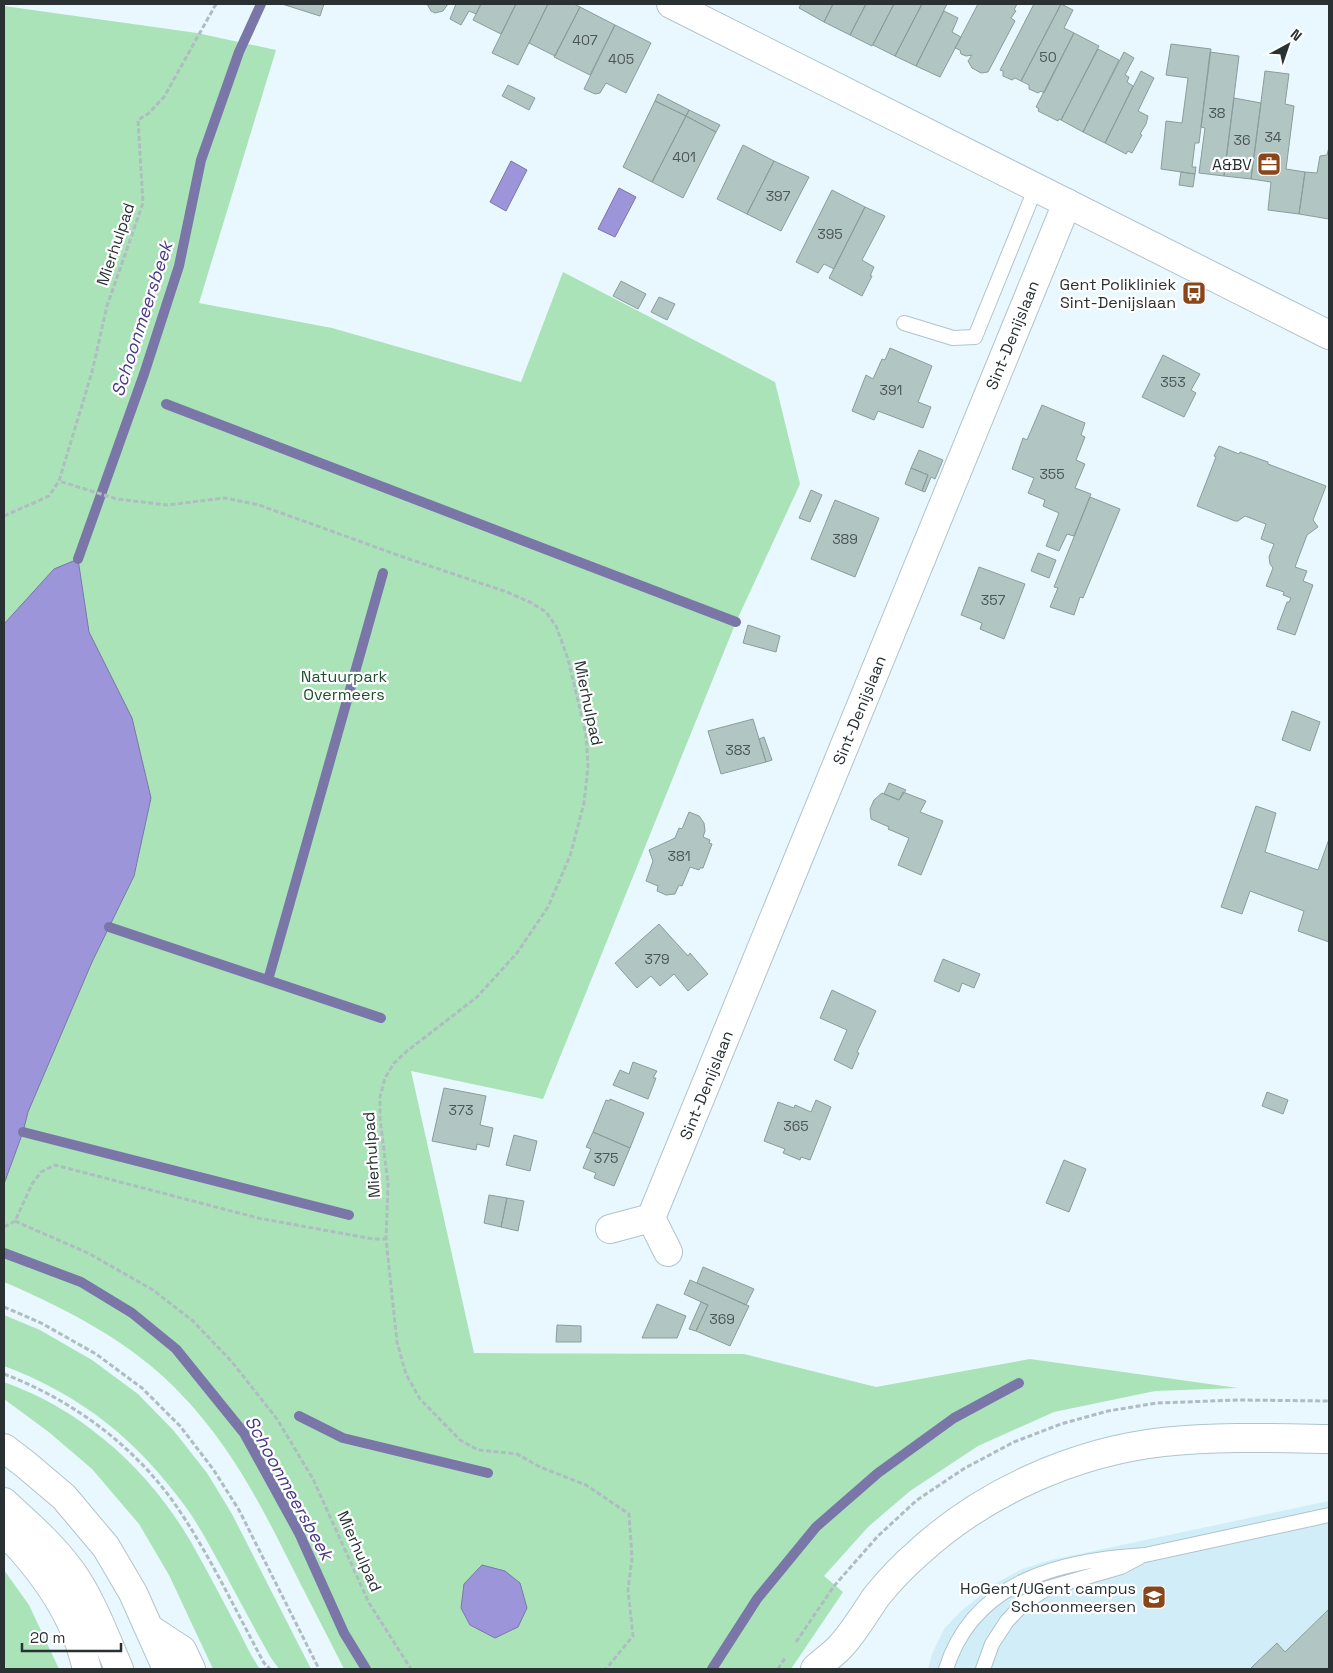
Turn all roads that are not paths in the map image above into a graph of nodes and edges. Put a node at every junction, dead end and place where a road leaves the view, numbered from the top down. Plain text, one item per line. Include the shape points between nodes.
1 (671, 4) edge
2 (1036, 187) junction
3 (1066, 203) junction
4 (904, 323) dead end
5 (1329, 335) edge
6 (651, 1218) junction
7 (610, 1229) dead end
8 (668, 1252) dead end
9 (1329, 1439) edge
10 (4, 1448) edge
11 (4, 1502) edge
12 (1329, 1515) edge
13 (4, 1531) edge
14 (1145, 1555) junction
15 (150, 1628) junction
16 (837, 1658) edge
17 (87, 1669) edge
18 (119, 1669) edge
19 (167, 1669) edge
20 (191, 1669) edge
21 (815, 1669) edge
22 (946, 1669) edge
23 (983, 1669) edge

1 - 2 main road
2 - 3 main road
2 - 4 lane via 976,337 953,338
3 - 5 main road
3 - 6 main road, Sint-Denijslaan
6 - 7 main road
6 - 8 main road
9 - 16 main road via 1229,1438 1161,1442 1057,1467 1009,1489 959,1520 918,1553 878,1595
10 - 15 main road via 64,1497 106,1547
11 - 18 main road via 47,1542 72,1572
12 - 14 lane
13 - 17 main road via 25,1552 54,1592 77,1636
14 - 22 lane via 1083,1561 1049,1570 1007,1590 983,1608 964,1630
14 - 23 lane via 1121,1568 1048,1588 1025,1602 992,1644
15 - 19 main road
15 - 20 main road via 182,1650
16 - 21 main road

